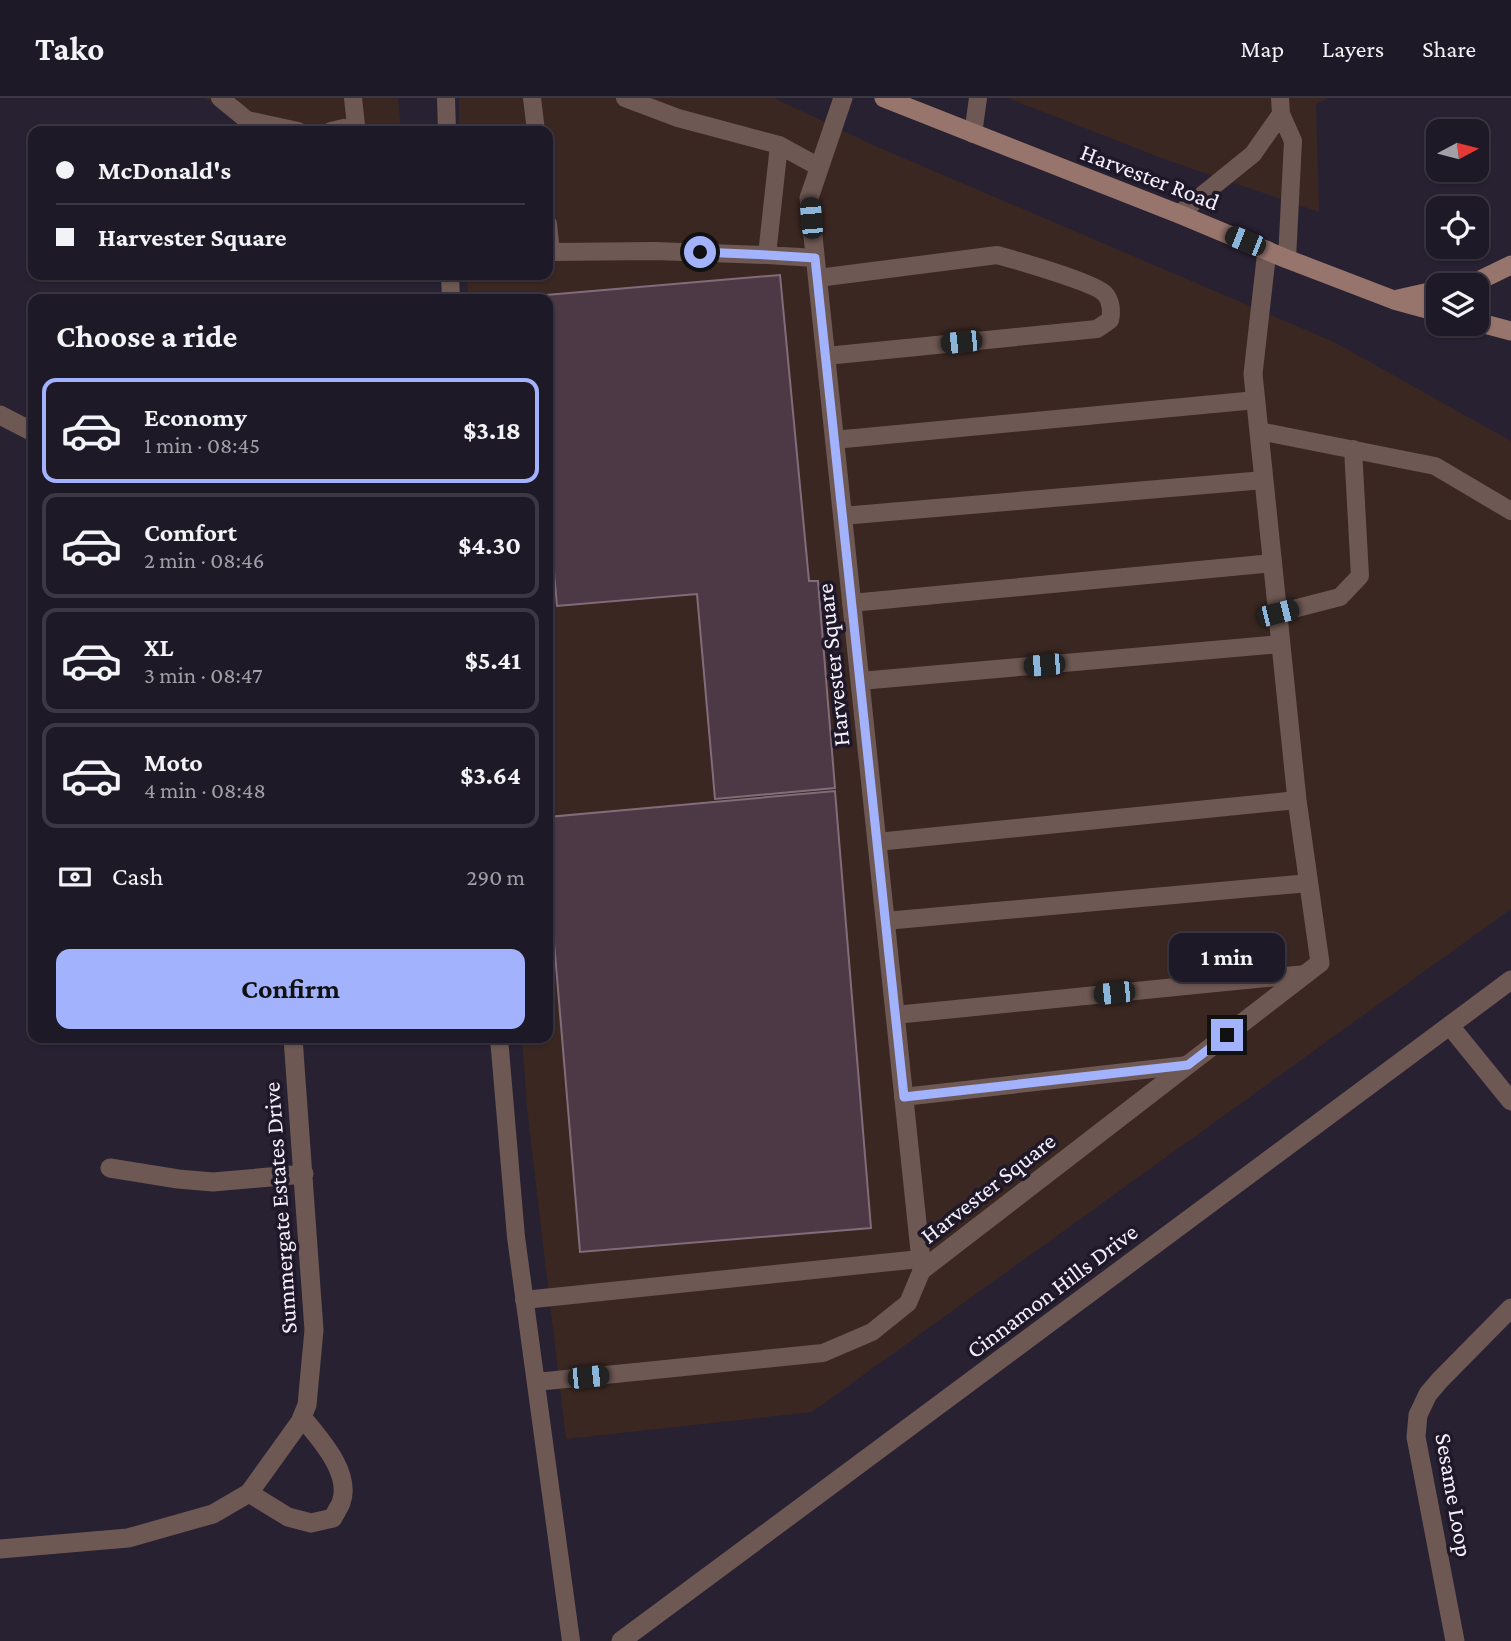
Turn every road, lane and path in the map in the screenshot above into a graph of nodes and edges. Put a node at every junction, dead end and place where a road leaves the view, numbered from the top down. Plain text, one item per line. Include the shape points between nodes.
1 (220, 98) edge
2 (353, 98) edge
3 (446, 98) edge
4 (532, 98) edge
5 (625, 98) edge
6 (843, 98) edge
7 (884, 98) edge
8 (978, 98) edge
9 (1280, 106) edge
10 (275, 126) edge
11 (352, 126) edge
12 (447, 126) edge
13 (535, 126) edge
14 (973, 134) junction
15 (779, 145) junction
16 (819, 167) junction
17 (1179, 214) junction
18 (1267, 250) junction
19 (553, 252) edge
20 (767, 255) junction
21 (1287, 259) junction
22 (1511, 265) edge
23 (816, 268) junction
24 (1489, 276) edge
25 (1426, 293) edge
26 (1394, 300) junction
27 (1426, 309) edge
28 (1489, 325) edge
29 (1511, 331) edge
30 (826, 356) junction
31 (1256, 400) junction
32 (0, 415) edge
33 (28, 429) edge
34 (1259, 431) junction
35 (834, 440) junction
36 (1353, 449) junction
37 (1264, 480) junction
38 (1511, 511) edge
39 (842, 516) junction
40 (1273, 564) junction
41 (851, 603) junction
42 (1278, 613) junction
43 (1282, 644) junction
44 (860, 681) junction
45 (1297, 800) junction
46 (877, 842) junction
47 (1309, 883) junction
48 (885, 922) junction
49 (1306, 974) junction
50 (1511, 980) edge
51 (895, 1015) junction
52 (1450, 1026) junction
53 (292, 1043) edge
54 (499, 1043) edge
55 (1188, 1065) junction
56 (904, 1097) junction
57 (1511, 1101) edge
58 (110, 1168) dead end
59 (304, 1174) junction
60 (921, 1265) junction
61 (524, 1300) junction
62 (1511, 1308) edge
63 (536, 1382) junction
64 (302, 1417) junction
65 (249, 1493) junction
66 (0, 1549) edge
67 (571, 1641) edge
68 (621, 1641) edge
69 (1455, 1641) edge

1 - 10 lane via 247,120
2 - 11 lane via 356,125
3 - 12 lane
4 - 13 lane
5 - 15 lane via 678,118
6 - 16 street, Harvester Square
7 - 14 main road, Harvester Road
8 - 14 lane
9 - 17 lane via 1254,154
9 - 21 lane via 1293,141
14 - 17 main road, Harvester Road
15 - 16 lane
15 - 20 lane
16 - 23 street, Harvester Square via 809,198
17 - 18 main road, Harvester Road
18 - 21 main road, Harvester Road
18 - 31 street, Harvester Square via 1253,374
19 - 20 lane
20 - 23 lane
21 - 26 main road, Harvester Road
22 - 24 main road
23 - 30 street, Harvester Square
23 - 30 lane via 997,255 1094,287 1106,294 1112,311 1110,320 1097,329
25 - 26 main road
26 - 27 main road, Harvester Road
28 - 29 main road
30 - 35 street, Harvester Square
31 - 34 street, Harvester Square
31 - 35 lane
32 - 33 street
34 - 36 lane
34 - 37 street, Harvester Square
35 - 39 street, Harvester Square
36 - 38 lane via 1434,466
36 - 42 lane via 1360,576 1340,597
37 - 39 lane
37 - 40 street, Harvester Square
39 - 41 street, Harvester Square
40 - 41 lane
40 - 42 street, Harvester Square
41 - 44 street, Harvester Square
42 - 43 street, Harvester Square
43 - 44 lane
43 - 45 street, Harvester Square
44 - 46 street, Harvester Square
45 - 46 lane
45 - 47 street, Harvester Square
46 - 48 street, Harvester Square
47 - 48 lane
47 - 49 street, Harvester Square via 1320,963
48 - 51 street, Harvester Square
49 - 51 lane
49 - 55 street, Harvester Square
50 - 52 street, Cinnamon Hills Drive
51 - 56 street, Harvester Square
52 - 57 street
52 - 68 street, Cinnamon Hills Drive
53 - 59 street, Summergate Estates Drive
54 - 61 lane
55 - 56 lane
55 - 60 street, Harvester Square
56 - 60 street, Harvester Square
58 - 59 street via 213,1182
59 - 64 street, Summergate Estates Drive via 314,1330
60 - 61 lane
60 - 63 lane via 908,1303 872,1332 823,1353
61 - 63 lane
62 - 69 street, Sesame Loop via 1440,1380 1418,1415 1416,1437
63 - 67 lane
64 - 65 street, Summergate Estates Drive
64 - 65 street via 330,1451 342,1479 342,1501 333,1518 312,1523 288,1517
65 - 66 street, Summergate Estates Drive via 213,1514 128,1538

